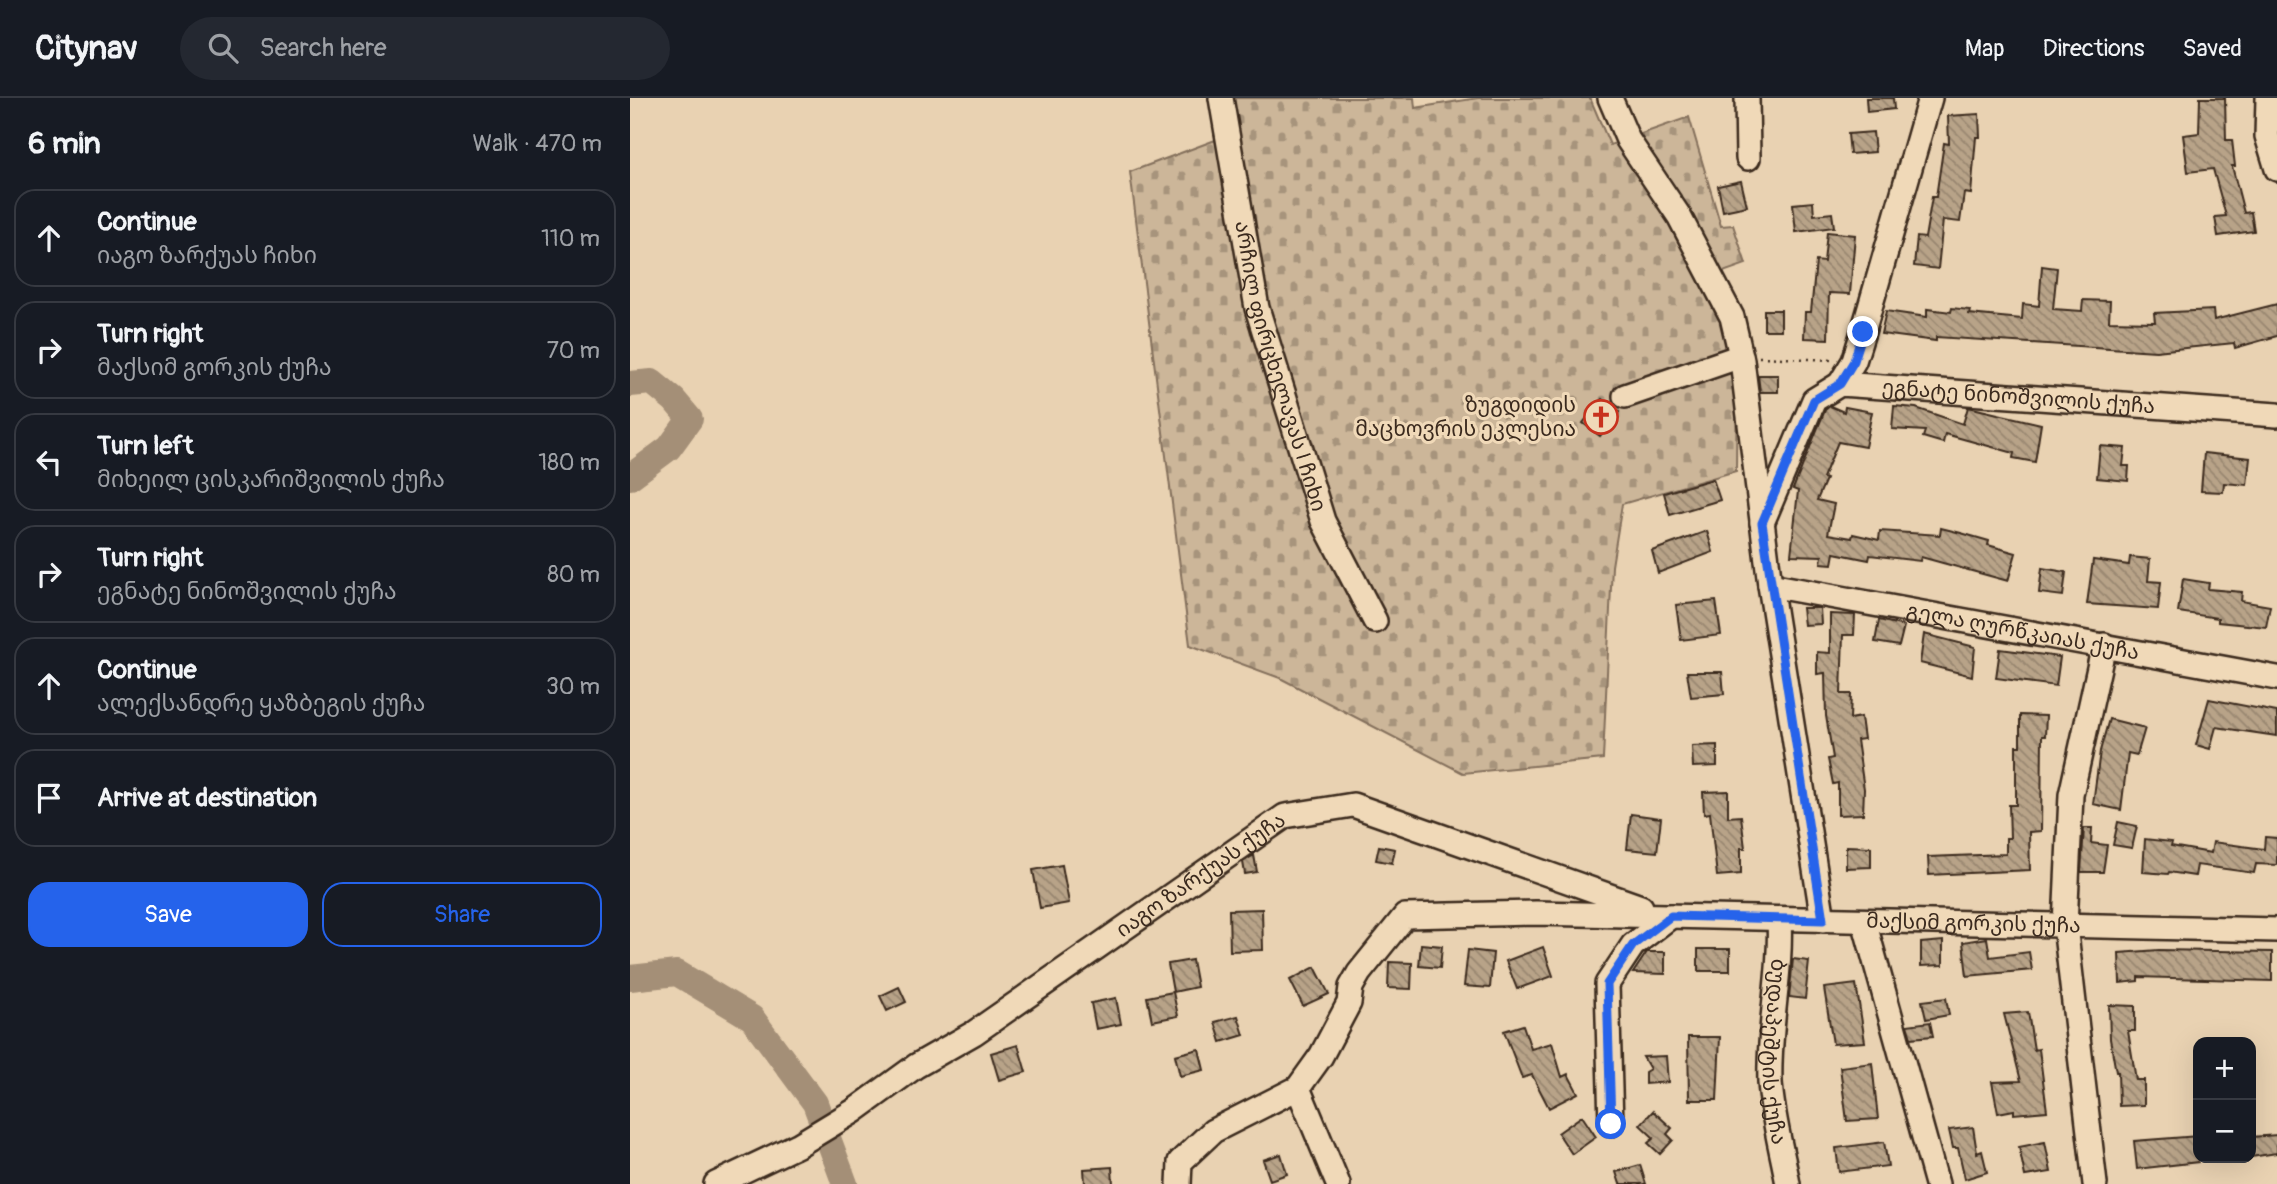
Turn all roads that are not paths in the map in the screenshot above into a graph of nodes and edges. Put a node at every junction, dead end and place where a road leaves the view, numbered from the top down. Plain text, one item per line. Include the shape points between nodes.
1 (1221, 98) edge
2 (1610, 98) edge
3 (1747, 98) edge
4 (1930, 98) edge
5 (2268, 98) edge
6 (1748, 158) dead end
7 (2277, 169) edge
8 (1741, 356) junction
9 (1840, 384) junction
10 (1625, 396) dead end
11 (2277, 415) edge
12 (1762, 523) junction
13 (1770, 585) junction
14 (1375, 621) dead end
15 (2104, 645) junction
16 (2277, 678) edge
17 (1671, 916) junction
18 (1779, 919) junction
19 (1823, 920) junction
20 (1864, 921) junction
21 (2065, 925) junction
22 (2277, 930) edge
23 (1298, 1088) junction
24 (1611, 1124) dead end
25 (716, 1184) edge
26 (1179, 1184) edge
27 (1338, 1184) edge
28 (1788, 1184) edge
29 (1937, 1184) edge
30 (2095, 1184) edge

1 - 14 street, არჩილ ფირცხელავას I ჩიხი via 1257,308 1323,522
2 - 8 street via 1628,140 1679,216 1732,317
3 - 6 street
4 - 9 street via 1854,361
5 - 7 street via 2267,136
8 - 10 street
8 - 12 street
9 - 11 street, ეგნატე ნინოშვილის ქუჩა
9 - 12 street via 1814,400
12 - 13 street
13 - 15 street, გელა ღურწკაიას ქუჩა
13 - 19 street
15 - 16 street, გელა ღურწკაიას ქუჩა
15 - 21 street via 2071,795
17 - 18 street, მაქსიმ გორკის ქუჩა
17 - 23 street via 1405,916 1359,973 1321,1056
17 - 24 street via 1633,945 1607,984
17 - 25 street, იაგო ზარქუას ქუჩა via 1353,805 1285,816 854,1111 799,1145
18 - 19 street, მაქსიმ გორკის ქუჩა
18 - 28 street, ბუდაპეშტის ქუჩა via 1770,1084
19 - 20 street, მაქსიმ გორკის ქუჩა
20 - 21 street, მაქსიმ გორკის ქუჩა
20 - 29 street
21 - 22 street, მაქსიმ გორკის ქუჩა
21 - 30 street
23 - 26 street via 1213,1131 1180,1162
23 - 27 street

